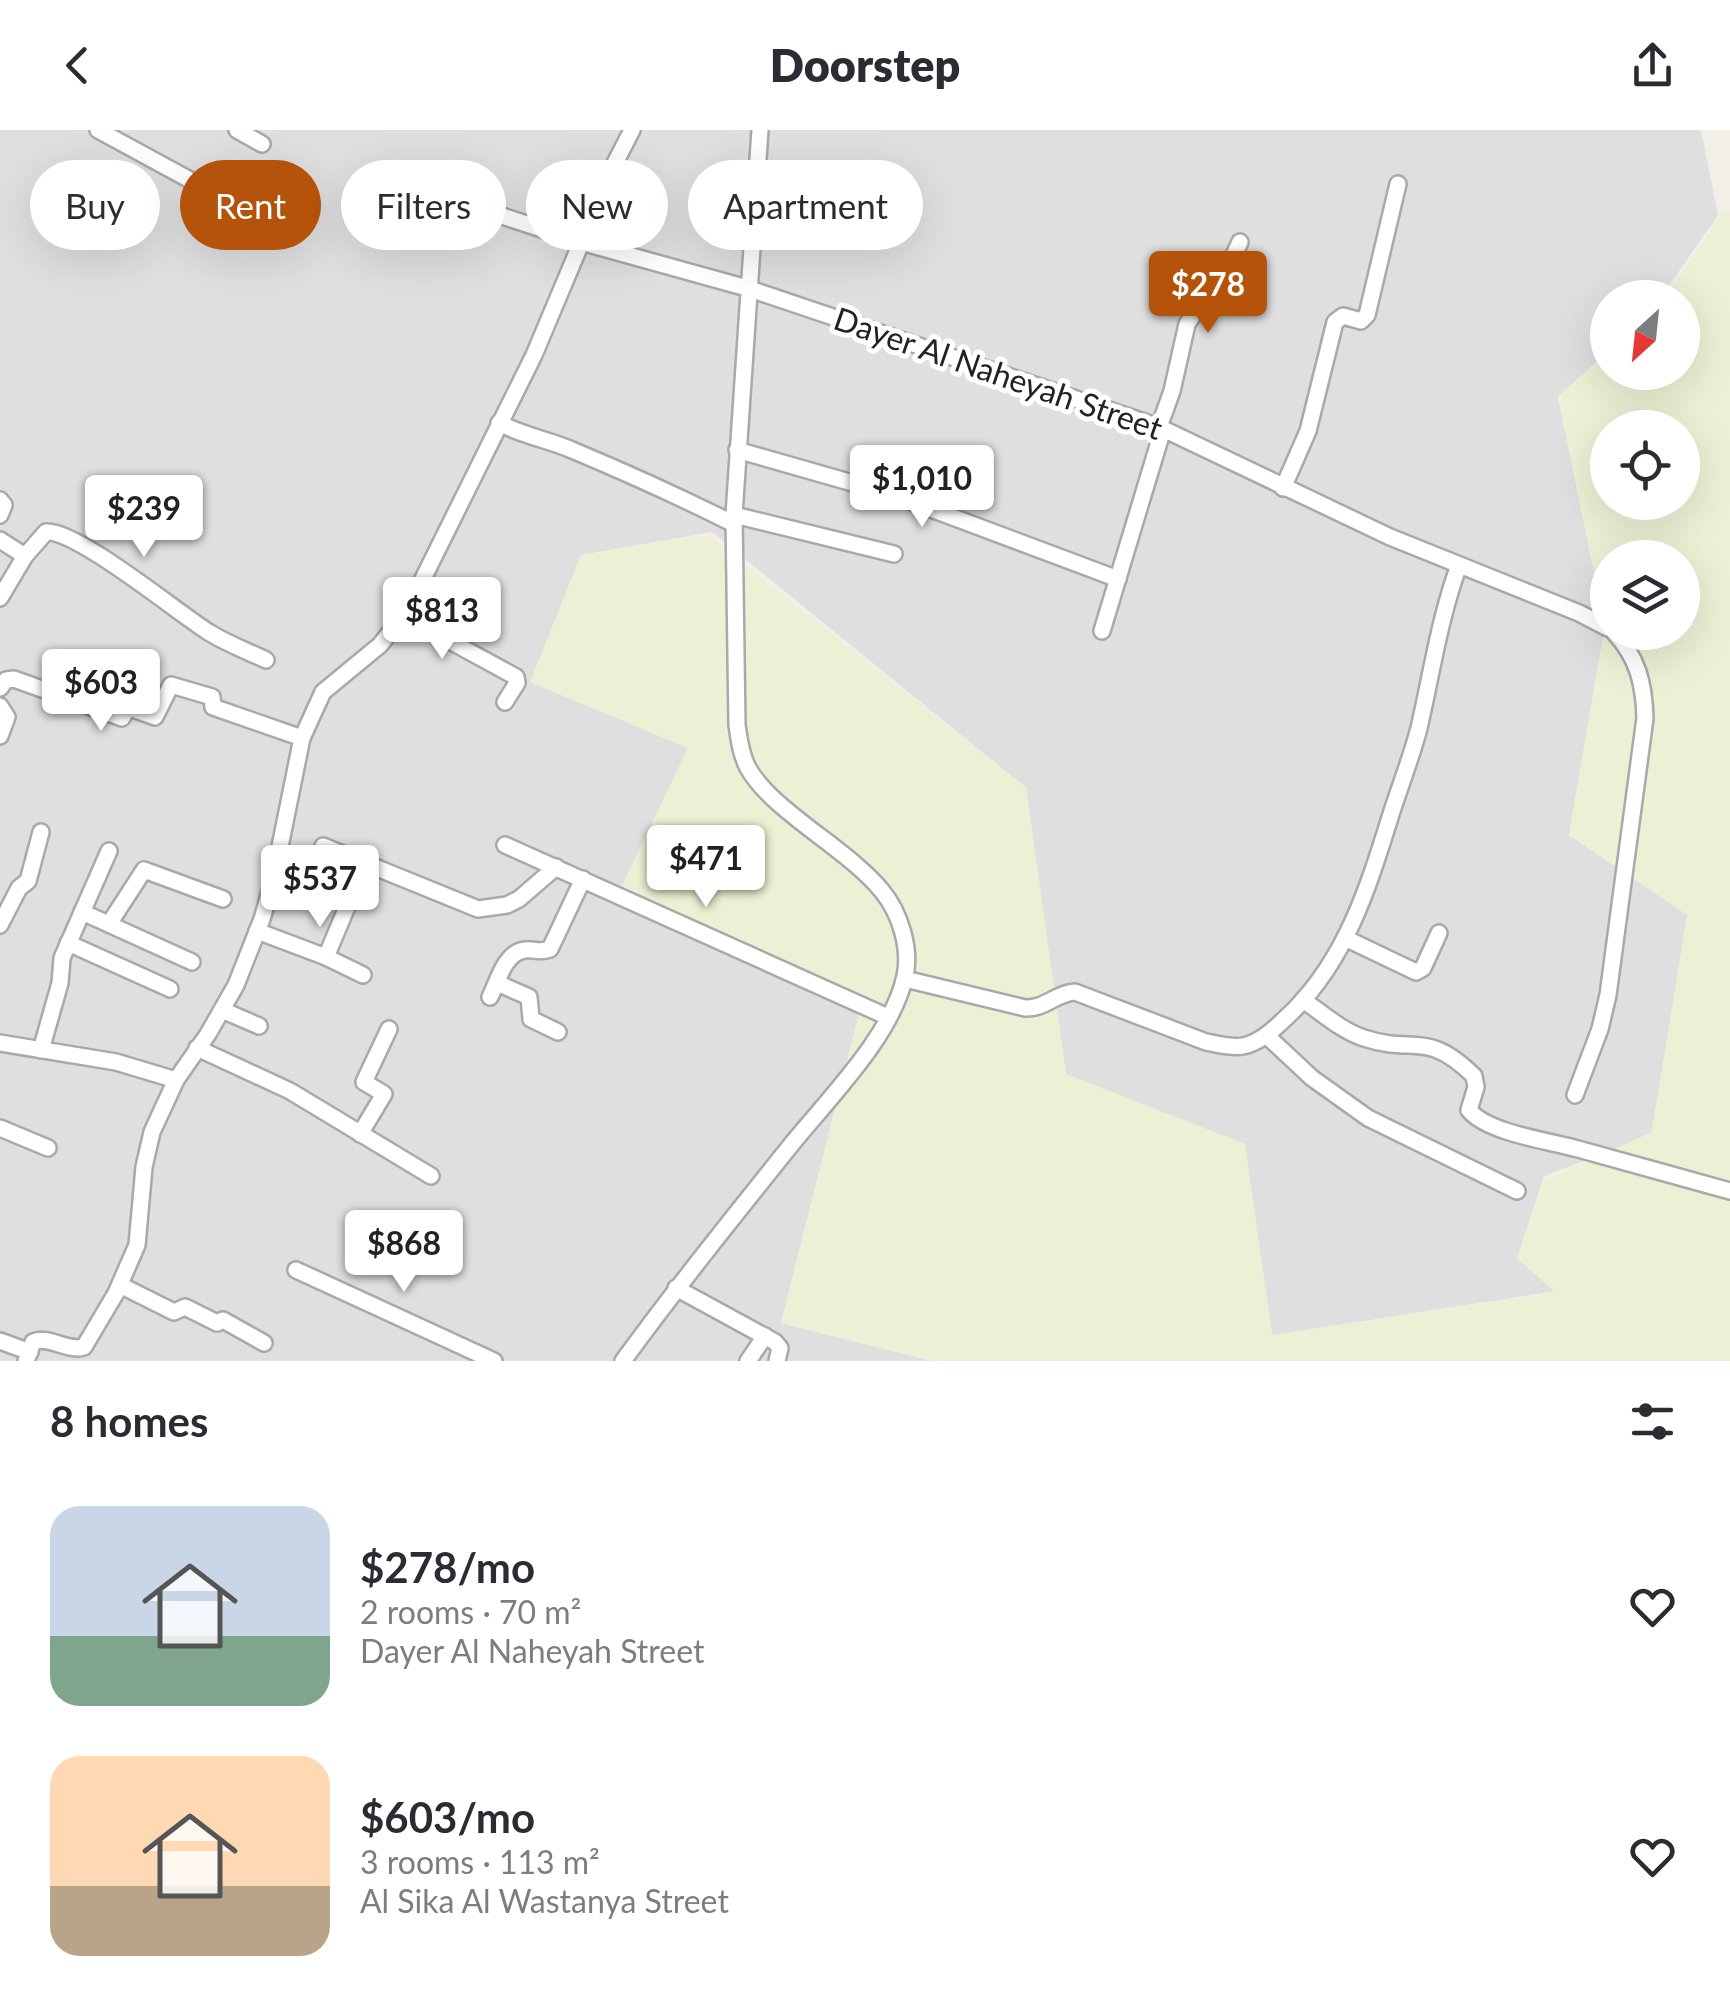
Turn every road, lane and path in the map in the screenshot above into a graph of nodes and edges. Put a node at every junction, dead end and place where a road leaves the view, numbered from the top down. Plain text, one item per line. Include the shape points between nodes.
1 (98, 130) edge
2 (237, 130) edge
3 (632, 130) edge
4 (760, 130) edge
5 (262, 144) dead end
6 (617, 160) edge
7 (180, 175) edge
8 (1398, 184) dead end
9 (1240, 242) dead end
10 (579, 250) edge
11 (611, 250) edge
12 (747, 288) junction
13 (500, 423) junction
14 (1161, 428) junction
15 (737, 450) junction
16 (1284, 488) junction
17 (0, 500) edge
18 (0, 515) edge
19 (734, 519) junction
20 (0, 540) edge
21 (894, 554) dead end
22 (26, 556) junction
23 (1458, 565) junction
24 (1118, 579) junction
25 (0, 598) edge
26 (404, 616) junction
27 (1590, 618) edge
28 (1102, 630) dead end
29 (1628, 650) edge
30 (266, 660) dead end
31 (142, 682) dead end
32 (0, 688) edge
33 (505, 702) dead end
34 (0, 706) edge
35 (130, 708) junction
36 (0, 736) edge
37 (302, 738) junction
38 (41, 832) dead end
39 (506, 845) dead end
40 (324, 846) dead end
41 (109, 851) dead end
42 (365, 864) junction
43 (556, 867) junction
44 (583, 879) junction
45 (223, 899) dead end
46 (82, 912) junction
47 (108, 924) junction
48 (0, 926) edge
49 (257, 931) junction
50 (1440, 933) dead end
51 (1345, 938) junction
52 (68, 943) junction
53 (326, 957) junction
54 (192, 962) dead end
55 (363, 975) dead end
56 (905, 980) junction
57 (170, 989) dead end
58 (1303, 1000) junction
59 (222, 1010) junction
60 (888, 1016) junction
61 (259, 1026) dead end
62 (389, 1029) dead end
63 (558, 1032) dead end
64 (1266, 1035) junction
65 (0, 1043) edge
66 (197, 1048) junction
67 (41, 1050) junction
68 (176, 1080) junction
69 (1575, 1095) dead end
70 (0, 1128) edge
71 (360, 1134) junction
72 (48, 1148) dead end
73 (431, 1176) dead end
74 (1517, 1190) dead end
75 (1730, 1191) edge
76 (296, 1270) dead end
77 (120, 1285) junction
78 (676, 1288) junction
79 (766, 1336) junction
80 (0, 1341) edge
81 (264, 1342) dead end
82 (28, 1356) edge
83 (494, 1361) edge
84 (624, 1361) edge
85 (748, 1361) edge
86 (777, 1361) edge

1 - 7 street
2 - 5 street
3 - 6 street
4 - 12 street
8 - 16 street via 1367,315 1336,319 1308,431
9 - 14 street via 1213,300 1187,324
10 - 13 street
11 - 12 street, Dayer Al Naheyah Street
12 - 14 street, Dayer Al Naheyah Street
12 - 15 street
13 - 19 street
13 - 26 street
14 - 16 street, Dayer Al Naheyah Street
14 - 24 street
15 - 19 street
15 - 24 street via 891,494
16 - 23 street, Dayer Al Naheyah Street
17 - 18 street
19 - 21 street
19 - 56 street via 742,756 758,782 884,892 902,926
20 - 22 street
22 - 25 street
22 - 30 street via 46,532 54,532 211,634
23 - 27 street, Dayer Al Naheyah Street
23 - 51 street via 1412,754
24 - 28 street
26 - 33 street via 516,677
26 - 37 street via 324,692
29 - 69 street via 1642,678 1645,718 1608,994
31 - 35 street
32 - 35 street via 14,679 122,718
34 - 36 street via 7,717
35 - 37 street via 155,717 171,685
37 - 49 street via 274,881
38 - 48 street via 28,881
39 - 43 street
40 - 42 street
41 - 46 street
42 - 43 street via 478,909 519,898
42 - 53 street
43 - 44 street
44 - 60 street
44 - 63 street via 550,949 515,952 494,990 528,997 531,1018
45 - 47 street via 144,870
46 - 47 street
46 - 52 street
47 - 54 street
49 - 53 street
49 - 59 street
50 - 51 street via 1416,972
51 - 58 street
52 - 57 street
52 - 67 street
53 - 55 street
56 - 60 street
56 - 64 street via 1025,1008 1075,992 1227,1046
58 - 64 street
58 - 75 street via 1360,1037 1446,1052 1474,1076 1469,1110 1478,1118 1537,1142
59 - 61 street
59 - 66 street
60 - 78 street
62 - 71 street via 364,1082 384,1094
64 - 74 street via 1368,1118
65 - 67 street
66 - 68 street
66 - 71 street via 290,1090
67 - 68 street
68 - 77 street via 147,1149 137,1245
70 - 72 street
71 - 73 street
76 - 83 street
77 - 81 street via 174,1312 185,1308 222,1320
77 - 82 street via 86,1346 40,1340
78 - 79 street
78 - 84 street
79 - 85 street
79 - 86 street via 778,1345
80 - 82 street

